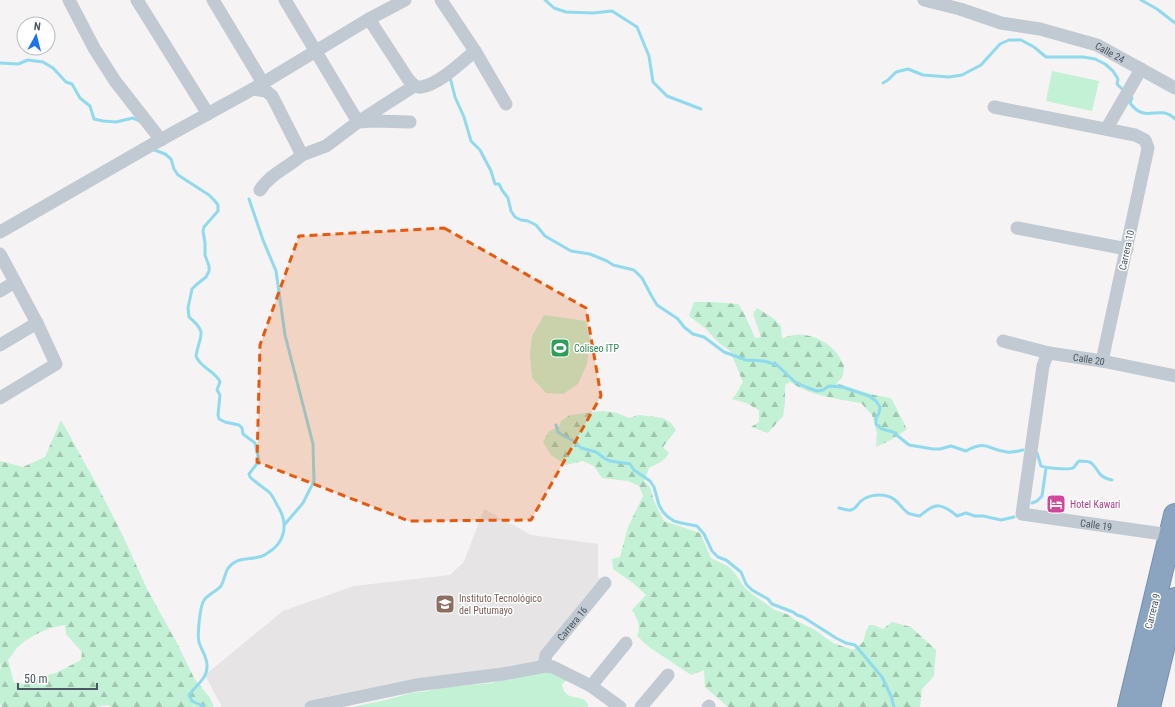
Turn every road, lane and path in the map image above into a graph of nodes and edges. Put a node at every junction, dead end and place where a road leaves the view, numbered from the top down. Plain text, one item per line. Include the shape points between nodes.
1 (137, 0) edge
2 (213, 0) edge
3 (285, 0) edge
4 (404, 0) edge
5 (441, 0) edge
6 (924, 0) edge
7 (71, 1) edge
8 (369, 19) junction
9 (475, 51) junction
10 (316, 52) junction
11 (1141, 69) junction
12 (258, 86) junction
13 (414, 86) junction
14 (1175, 88) edge
15 (506, 104) dead end
16 (994, 107) dead end
17 (208, 114) junction
18 (358, 122) junction
19 (410, 122) dead end
20 (1107, 128) junction
21 (153, 144) junction
22 (302, 155) junction
23 (260, 190) dead end
24 (1017, 228) dead end
25 (0, 232) edge
26 (1127, 249) junction
27 (0, 254) edge
28 (15, 282) junction
29 (0, 291) edge
30 (37, 323) junction
31 (1003, 341) dead end
32 (0, 345) edge
33 (1049, 353) junction
34 (1102, 361) junction
35 (1175, 376) edge
36 (0, 398) edge
37 (1173, 525) edge
38 (605, 583) dead end
39 (1175, 599) edge
40 (1163, 634) edge
41 (626, 643) dead end
42 (546, 666) junction
43 (668, 675) dead end
44 (591, 686) junction
45 (311, 707) edge
46 (620, 707) edge
47 (641, 707) edge
48 (1129, 707) edge
49 (1149, 707) edge

1 - 17 street
2 - 12 street
3 - 10 street
4 - 8 street
5 - 9 street
6 - 11 street, Calle 24 via 1001,23 1040,29 1097,45
7 - 21 street via 94,48
8 - 10 street
8 - 13 street
9 - 13 street via 459,66 436,81 422,87
9 - 15 street
10 - 12 street
10 - 18 street
11 - 14 street, Calle 24
11 - 20 street
12 - 17 street
12 - 22 street via 272,96
13 - 18 street
16 - 20 street
17 - 21 street
18 - 19 street
18 - 22 street via 326,146
20 - 26 street, Carrera 10 via 1135,135 1145,140 1148,148
21 - 25 street
22 - 23 street via 271,177
24 - 26 street
26 - 34 street, Carrera 10
27 - 28 street
28 - 29 street
28 - 30 street
30 - 32 street
30 - 36 street via 56,364
31 - 33 street, Calle 20
33 - 34 street, Calle 20
33 - 37 street, Calle 19 via 1043,366 1022,514
34 - 35 street, Calle 20
37 - 40 highway, Carrera 9
38 - 42 street, Carrera 16 via 546,655
39 - 40 highway, Carrera 9
40 - 48 highway, Carrera 9
40 - 49 highway, Carrera 9
41 - 44 street
42 - 44 street
42 - 45 street via 416,686
43 - 47 street
44 - 46 street

